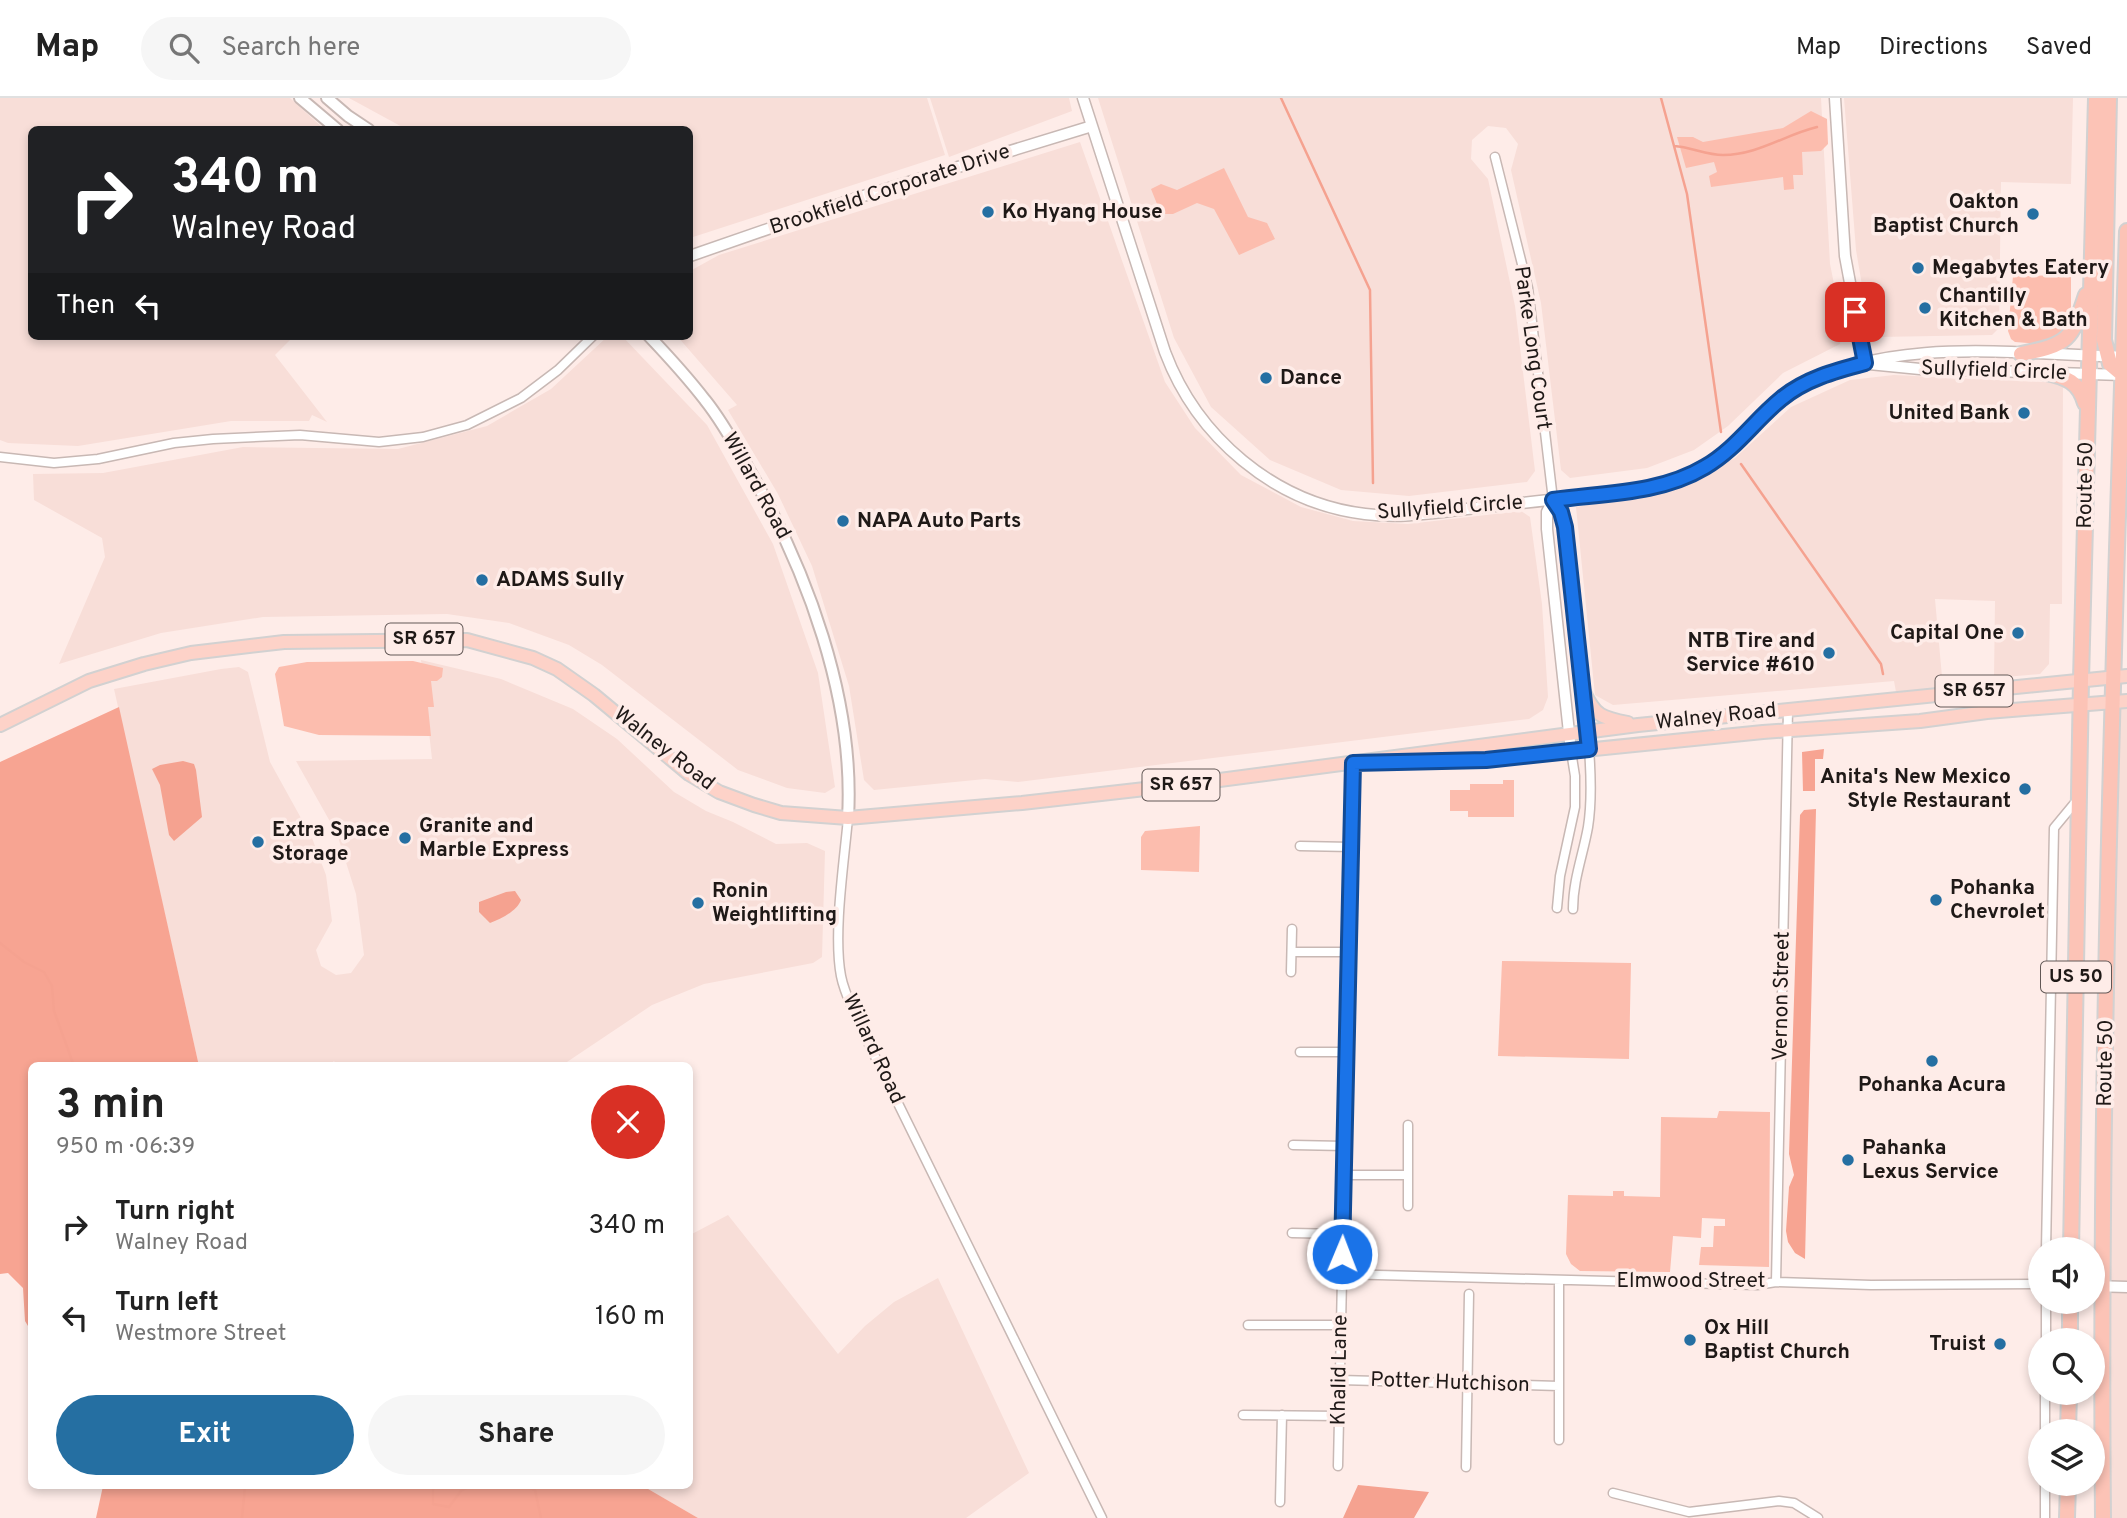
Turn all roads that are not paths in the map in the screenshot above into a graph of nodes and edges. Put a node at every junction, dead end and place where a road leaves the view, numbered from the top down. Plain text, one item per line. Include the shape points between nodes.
1 (300, 98) edge
2 (327, 98) edge
3 (1083, 98) edge
4 (1835, 98) edge
5 (2095, 98) edge
6 (2109, 98) edge
7 (333, 126) edge
8 (363, 126) edge
9 (1092, 126) junction
10 (1495, 157) dead end
11 (2127, 231) edge
12 (693, 255) edge
13 (2092, 276) junction
14 (2126, 312) edge
15 (589, 340) edge
16 (652, 340) edge
17 (2021, 354) junction
18 (2089, 356) junction
19 (2107, 356) junction
20 (2125, 357) edge
21 (1865, 363) junction
22 (2046, 373) junction
23 (2088, 374) junction
24 (2125, 375) edge
25 (2127, 414) edge
26 (2088, 415) junction
27 (2121, 438) junction
28 (0, 457) edge
29 (1553, 500) junction
30 (2121, 677) edge
31 (2081, 680) junction
32 (1584, 692) junction
33 (2120, 702) edge
34 (2081, 704) junction
35 (1788, 710) junction
36 (0, 725) edge
37 (1638, 725) junction
38 (1788, 730) junction
39 (1587, 732) junction
40 (1569, 734) junction
41 (1589, 749) junction
42 (1571, 751) junction
43 (1353, 763) junction
44 (2080, 796) junction
45 (848, 818) junction
46 (1300, 846) dead end
47 (1352, 847) junction
48 (1557, 908) dead end
49 (1573, 909) dead end
50 (1292, 929) dead end
51 (1292, 952) junction
52 (1349, 953) junction
53 (1291, 972) dead end
54 (1300, 1052) dead end
55 (1347, 1052) junction
56 (1408, 1125) dead end
57 (1293, 1145) dead end
58 (1345, 1146) junction
59 (1344, 1175) junction
60 (1408, 1175) junction
61 (1408, 1206) dead end
62 (1292, 1233) dead end
63 (1343, 1234) junction
64 (2046, 1237) edge
65 (2071, 1237) edge
66 (2099, 1237) edge
67 (1342, 1274) junction
68 (1559, 1280) junction
69 (1776, 1282) junction
70 (2028, 1284) edge
71 (2105, 1286) edge
72 (2127, 1287) edge
73 (1469, 1294) dead end
74 (2098, 1314) edge
75 (1248, 1325) dead end
76 (1341, 1325) junction
77 (1340, 1380) junction
78 (1467, 1383) junction
79 (1559, 1386) junction
80 (1243, 1415) dead end
81 (1282, 1415) junction
82 (1339, 1416) junction
83 (1559, 1440) dead end
84 (1338, 1465) dead end
85 (1466, 1467) dead end
86 (1613, 1493) dead end
87 (2045, 1496) edge
88 (2068, 1496) edge
89 (1280, 1502) dead end
90 (1102, 1518) edge
91 (1818, 1518) edge
92 (2045, 1518) edge
93 (2067, 1518) edge
94 (2103, 1518) edge

1 - 7 main road
2 - 8 main road
3 - 9 street, Sullyfield Circle
4 - 21 street via 1844,247
5 - 13 highway, Route 50 / US 50
6 - 19 highway
9 - 12 street, Brookfield Corporate Drive via 860,197
9 - 29 street, Sullyfield Circle via 1173,373 1197,414 1246,465 1317,503 1365,514 1407,516
10 - 29 street, Parke Long Court via 1528,288
11 - 14 highway, Route 50 / US 50
13 - 17 highway via 2069,336 2054,346
13 - 18 highway, Route 50 / US 50
14 - 20 highway, Route 50 / US 50
15 - 28 street via 521,398 467,425 424,436 372,442 300,435 213,439 58,463
16 - 45 main road, Willard Road via 720,422 761,491 796,565 818,625 840,714 850,785
17 - 18 street, Sullyfield Circle
17 - 21 street, Sullyfield Circle via 1922,352
18 - 19 street, Sullyfield Circle
18 - 23 highway, Route 50 / US 50
19 - 20 street, Sullyfield Circle
19 - 24 highway
20 - 24 highway, Route 50 / US 50
21 - 22 street, Sullyfield Circle
21 - 29 street, Sullyfield Circle via 1794,390 1734,447 1686,477 1650,488
22 - 23 street, Sullyfield Circle
22 - 26 highway via 2075,383
23 - 24 street, Sullyfield Circle
23 - 26 highway, Route 50 / US 50
24 - 27 highway, Route 50 / US 50
25 - 27 highway
26 - 31 highway, Route 50 / US 50
27 - 30 highway, Route 50 / US 50
29 - 32 street via 1565,527
29 - 40 street via 1546,529
30 - 31 main road, SR 657
30 - 33 highway, Route 50 / US 50
31 - 34 highway, Route 50 / US 50
31 - 35 main road, Walney Road / SR 657
32 - 37 main road via 1599,715
32 - 39 street
33 - 34 main road, SR 657
33 - 66 highway, Route 50 / US 50
34 - 38 main road, Walney Road / SR 657
34 - 44 highway, Route 50 / US 50
35 - 37 main road, Walney Road / SR 657
35 - 38 street, Vernon Street
36 - 45 main road, Walney Road / SR 657 via 89,681 191,653 284,642 467,640 524,655 557,670 689,774 719,792 781,813
37 - 39 main road, Walney Road / SR 657
38 - 41 main road, Walney Road / SR 657
38 - 69 street, Vernon Street
39 - 40 main road, Walney Road / SR 657
39 - 41 street
40 - 42 street
40 - 43 main road, Walney Road / SR 657
41 - 42 main road, Walney Road / SR 657
41 - 49 street via 1588,827
42 - 43 main road, Walney Road / SR 657 via 1486,760
42 - 48 street via 1575,807
43 - 45 main road, Walney Road / SR 657 via 1022,803
43 - 47 street, Khalid Lane
44 - 64 street via 2054,828
44 - 65 highway, Route 50 / US 50
45 - 90 street, Willard Road via 839,937 843,986
46 - 47 street
47 - 52 street, Khalid Lane
50 - 51 street
51 - 52 street
51 - 53 street
52 - 55 street, Khalid Lane
54 - 55 street
55 - 58 street, Khalid Lane
56 - 60 street
57 - 58 street
58 - 59 street, Khalid Lane
59 - 60 street
59 - 63 street, Khalid Lane
60 - 61 street
62 - 63 street
63 - 67 street, Khalid Lane
67 - 68 street, Elmwood Street
67 - 76 street, Khalid Lane
68 - 69 street, Elmwood Street
68 - 79 street
69 - 70 street, Elmwood Street
71 - 72 street
73 - 78 street
74 - 94 highway, Route 50 / US 50
75 - 76 street
76 - 77 street, Khalid Lane
77 - 78 street, Potter Hutchison
77 - 82 street, Khalid Lane
78 - 79 street, Potter Hutchison
78 - 85 street
79 - 83 street
80 - 81 street
81 - 82 street
81 - 89 street
82 - 84 street, Khalid Lane
86 - 91 street via 1689,1511 1779,1501 1794,1503
87 - 92 street
88 - 93 highway

